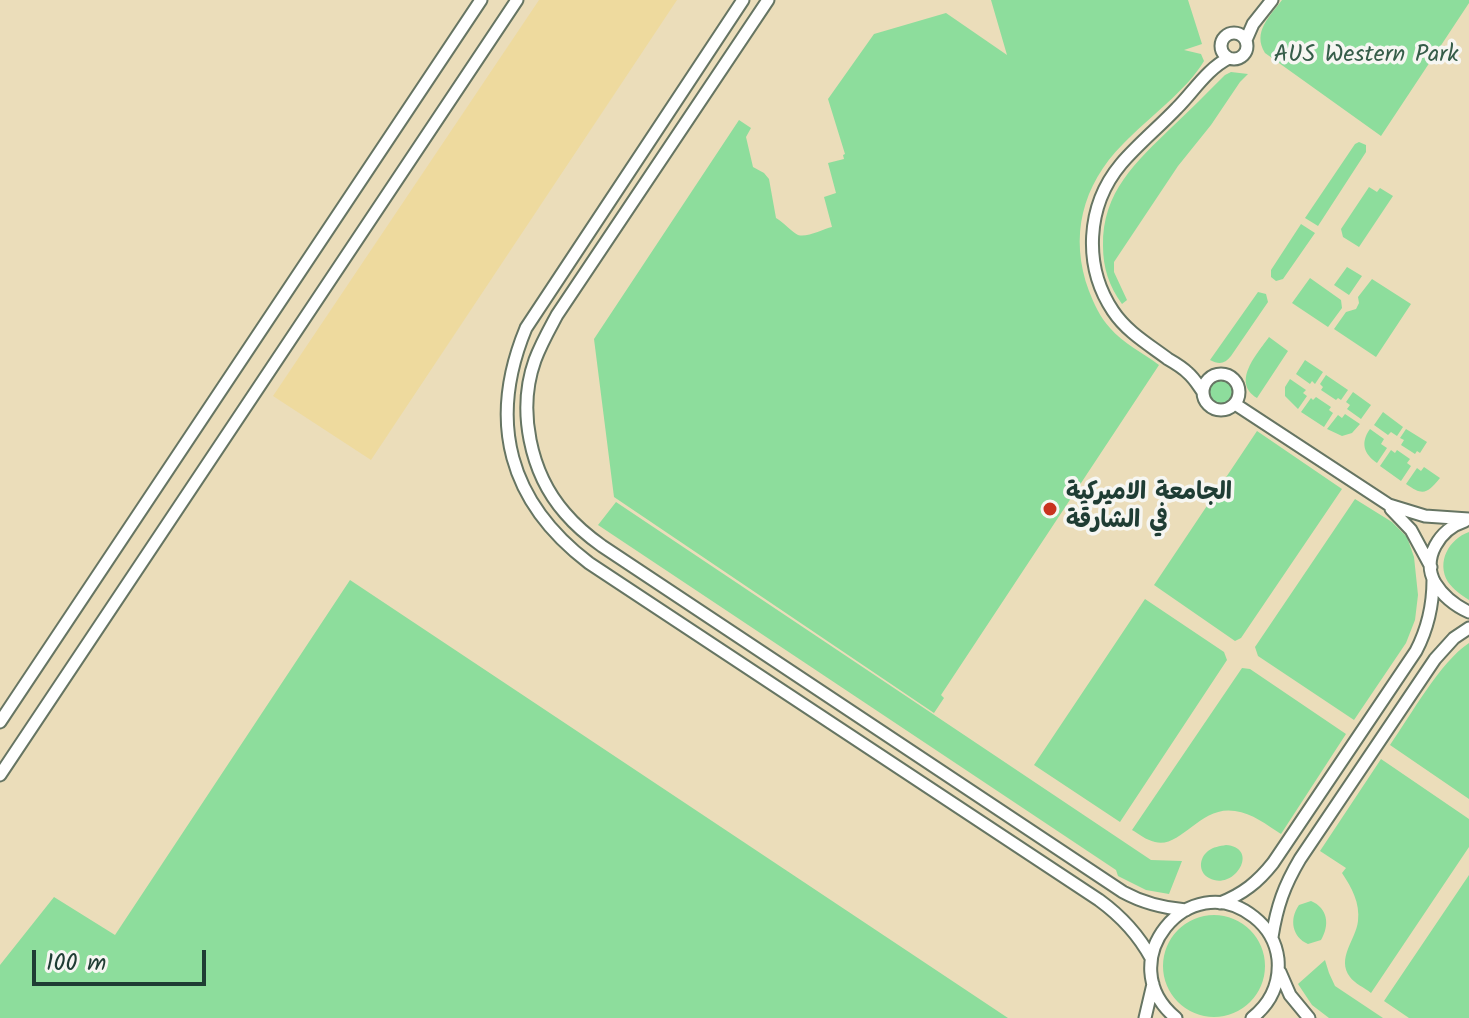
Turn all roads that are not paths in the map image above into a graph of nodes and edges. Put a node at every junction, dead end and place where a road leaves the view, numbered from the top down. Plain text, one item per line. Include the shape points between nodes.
1 (481, 0) edge
2 (517, 0) edge
3 (743, 0) edge
4 (768, 0) edge
5 (1272, 0) edge
6 (1241, 36) junction
7 (1225, 54) junction
8 (1184, 369) junction
9 (1213, 376) junction
10 (1203, 392) junction
11 (1235, 404) junction
12 (1389, 505) junction
13 (1469, 520) edge
14 (1431, 567) junction
15 (1433, 580) junction
16 (1469, 612) edge
17 (1469, 628) edge
18 (0, 722) edge
19 (0, 775) edge
20 (1273, 863) junction
21 (1290, 875) junction
22 (1220, 903) junction
23 (1186, 910) junction
24 (1272, 937) junction
25 (1151, 958) junction
26 (1278, 969) junction
27 (1153, 984) junction
28 (1145, 1018) edge
29 (1176, 1018) edge
30 (1252, 1018) edge
31 (1309, 1018) edge

1 - 18 street
2 - 19 street
3 - 25 street via 526,328 506,405 521,483 549,528 589,563 1112,909
4 - 23 street via 544,338 528,401 530,440 548,489 581,530 602,546 1123,892 1153,906
5 - 6 street
6 - 7 street via 1225,36
6 - 7 street via 1244,55 1236,59
7 - 8 street via 1121,163 1104,190 1094,221 1094,261 1106,299 1137,336
8 - 9 street
8 - 10 street
9 - 10 street
9 - 11 street via 1229,376 1237,383
10 - 11 street via 1214,409
11 - 12 street
12 - 13 street via 1425,516
12 - 14 street via 1411,530
13 - 14 street via 1437,541
14 - 15 street
15 - 16 street via 1450,601
15 - 20 street via 1431,610 1416,651
17 - 21 street via 1435,659
20 - 21 street
20 - 22 street via 1255,884
21 - 24 street
22 - 23 street
22 - 24 street via 1247,912
23 - 25 street via 1163,930
24 - 26 street
25 - 27 street
26 - 30 street via 1270,998
26 - 31 street
27 - 28 street
27 - 29 street

